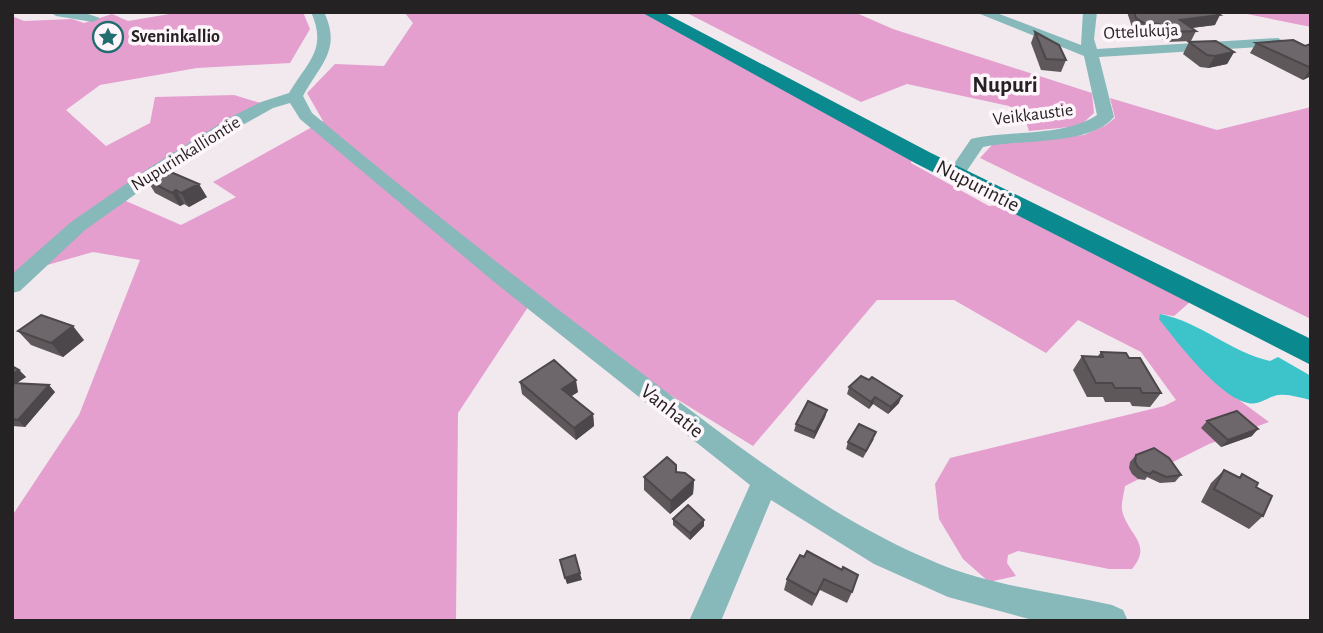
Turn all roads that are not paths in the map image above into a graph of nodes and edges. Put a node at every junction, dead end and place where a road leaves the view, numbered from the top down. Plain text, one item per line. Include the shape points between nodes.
1 (56, 12) edge
2 (317, 12) edge
3 (649, 12) edge
4 (981, 12) edge
5 (1090, 12) edge
6 (93, 18) dead end
7 (1278, 43) edge
8 (1089, 53) junction
9 (295, 96) junction
10 (956, 174) junction
11 (12, 286) edge
12 (1311, 353) edge
13 (765, 482) junction
14 (705, 621) edge
15 (1112, 621) edge

1 - 6 street
2 - 9 street via 327,29 327,45
3 - 10 main road, Nupurintie
4 - 8 street
5 - 8 street, Veikkaustie
7 - 8 street, Ottelukuja
8 - 10 street, Veikkaustie via 1106,117 1065,133 1006,136 977,143
9 - 11 street, Nupurinkalliontie via 235,122 155,172 78,226
9 - 13 street, Vanhatie via 306,116 422,215
10 - 12 main road, Nupurintie
13 - 14 street
13 - 15 street, Vanhatie via 849,534 928,574 963,587

